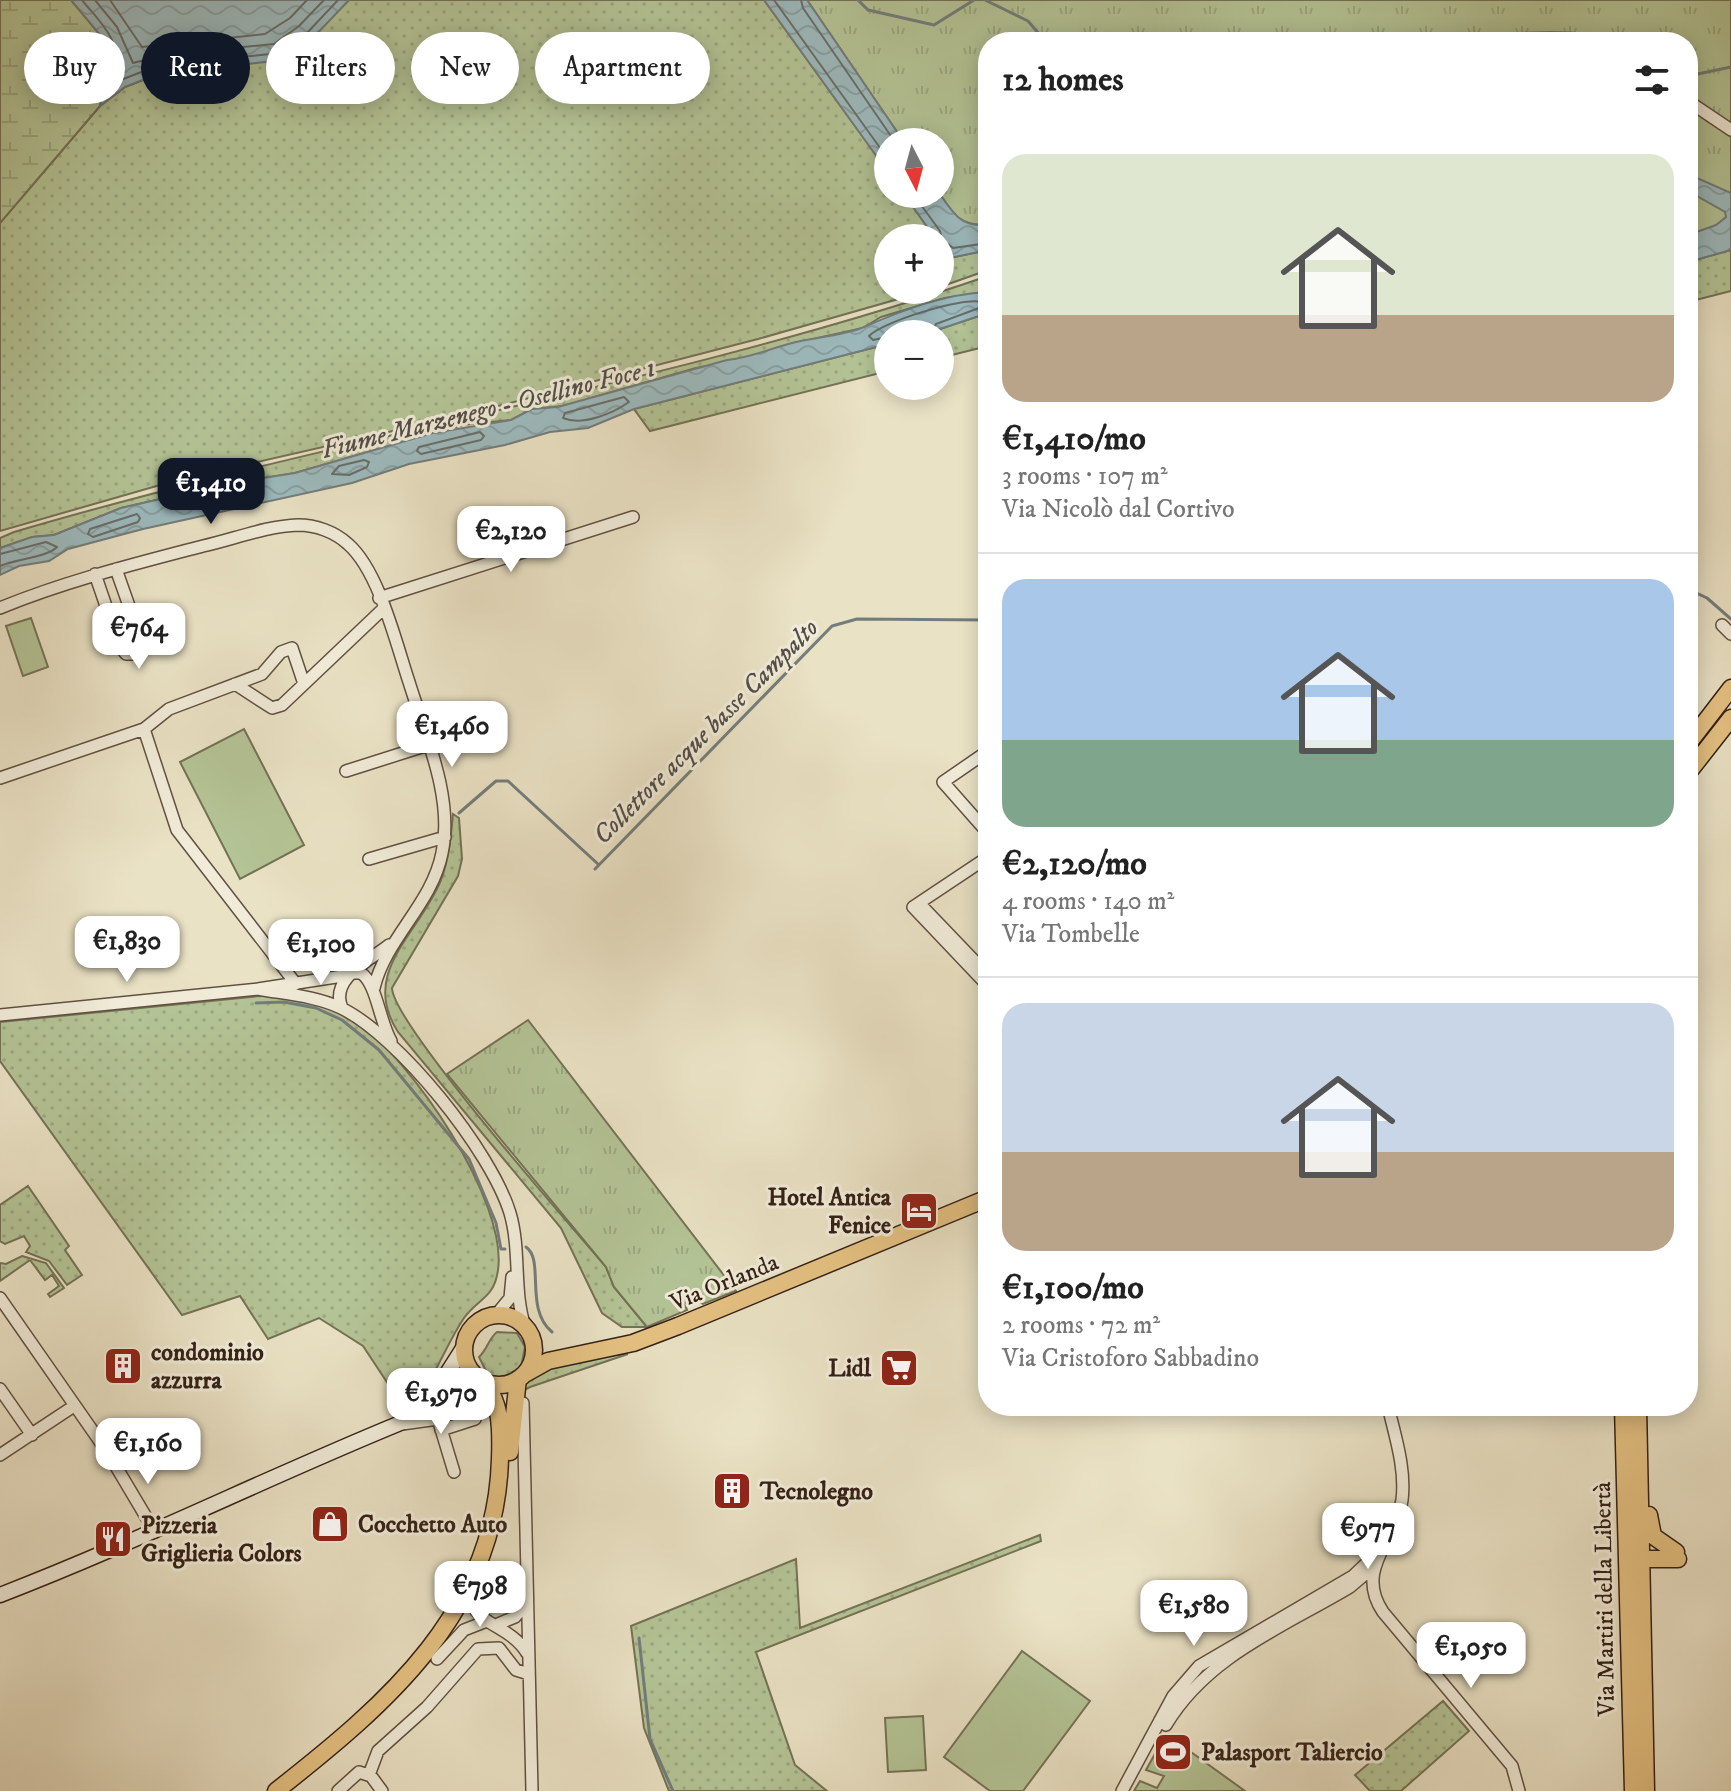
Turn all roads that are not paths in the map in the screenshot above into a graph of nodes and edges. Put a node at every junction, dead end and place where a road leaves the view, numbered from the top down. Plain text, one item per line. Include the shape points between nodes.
1 (1698, 108) edge
2 (1731, 130) edge
3 (633, 517) dead end
4 (116, 569) junction
5 (95, 574) junction
6 (381, 604) junction
7 (0, 608) edge
8 (235, 684) junction
9 (304, 684) junction
10 (1731, 688) edge
11 (1731, 702) edge
12 (1731, 718) edge
13 (144, 729) junction
14 (1698, 731) edge
15 (428, 745) junction
16 (1698, 752) edge
17 (1698, 754) edge
18 (978, 758) edge
19 (346, 771) dead end
20 (0, 778) edge
21 (978, 822) edge
22 (445, 837) junction
23 (369, 859) dead end
24 (978, 864) edge
25 (919, 903) junction
26 (400, 933) junction
27 (978, 965) edge
28 (351, 974) junction
29 (978, 975) edge
30 (296, 984) junction
31 (374, 988) junction
32 (258, 989) junction
33 (376, 1007) junction
34 (342, 1008) junction
35 (0, 1015) edge
36 (356, 1018) junction
37 (395, 1049) junction
38 (978, 1202) edge
39 (516, 1244) junction
40 (0, 1298) edge
41 (496, 1315) junction
42 (529, 1334) junction
43 (465, 1345) junction
44 (608, 1349) junction
45 (520, 1377) junction
46 (480, 1379) junction
47 (0, 1389) edge
48 (436, 1398) junction
49 (523, 1403) dead end
50 (74, 1406) junction
51 (1390, 1416) edge
52 (1631, 1416) edge
53 (1631, 1416) edge
54 (1633, 1416) edge
55 (475, 1419) dead end
56 (403, 1422) junction
57 (440, 1424) junction
58 (136, 1434) dead end
59 (32, 1435) junction
60 (108, 1453) junction
61 (0, 1455) edge
62 (454, 1472) dead end
63 (498, 1490) junction
64 (155, 1532) junction
65 (1640, 1556) junction
66 (1677, 1556) junction
67 (1377, 1557) junction
68 (485, 1575) junction
69 (526, 1580) junction
70 (1343, 1581) junction
71 (1356, 1583) junction
72 (0, 1595) edge
73 (501, 1597) junction
74 (472, 1602) junction
75 (1378, 1605) junction
76 (496, 1625) junction
77 (528, 1631) junction
78 (529, 1656) junction
79 (437, 1659) junction
80 (1630, 1672) junction
81 (529, 1674) junction
82 (1645, 1689) junction
83 (1160, 1720) junction
84 (310, 1765) junction
85 (369, 1775) junction
86 (276, 1791) edge
87 (338, 1791) edge
88 (382, 1791) edge
89 (532, 1791) edge
90 (1122, 1791) edge
91 (1519, 1791) edge
92 (1633, 1791) edge
93 (1646, 1791) edge

1 - 2 street
3 - 6 street
4 - 5 street
4 - 5 street via 141,640 134,654 120,647
4 - 6 street via 279,527 309,526 334,534 360,557
5 - 7 street
6 - 9 street
6 - 15 street
8 - 9 street via 272,708
8 - 9 street via 262,674 281,652 292,648
8 - 13 street via 169,709
10 - 14 main road
11 - 16 main road
12 - 17 main road
13 - 20 street
13 - 30 street via 177,830
15 - 19 street
15 - 22 street via 443,802
18 - 21 street via 943,782
22 - 23 street
22 - 26 street via 434,879
24 - 25 street
25 - 27 street
25 - 29 street via 913,907
26 - 28 street
26 - 31 street
28 - 30 street
28 - 31 street via 363,975
28 - 34 street via 338,991
30 - 32 street
31 - 33 street
32 - 34 street
32 - 35 street
33 - 36 street via 367,1017
33 - 37 street
34 - 36 street
36 - 37 street
37 - 39 street via 484,1155 506,1201
38 - 44 main road, Via Orlanda via 704,1316
39 - 41 street via 510,1298
39 - 42 street via 520,1306
40 - 50 street
41 - 42 main road via 515,1319
41 - 43 main road via 478,1323
42 - 44 main road, Via Orlanda via 555,1349
42 - 45 main road via 533,1358
43 - 46 main road via 467,1364
43 - 56 main road via 435,1392
44 - 45 main road, Via Orlanda via 548,1361
45 - 46 main road via 499,1385
45 - 68 main road via 504,1513
46 - 48 main road via 454,1383
46 - 63 main road via 497,1407
47 - 59 street
48 - 56 main road
48 - 57 street
49 - 69 street
50 - 59 street
50 - 60 street
51 - 67 street via 1402,1493 1398,1515
52 - 65 main road via 1633,1545
53 - 80 main road, Via Martiri della Libertà
54 - 66 main road via 1647,1462 1651,1530
55 - 57 street
56 - 57 street
56 - 64 main road
57 - 62 street
58 - 60 street
59 - 61 street
60 - 64 street
63 - 74 street via 493,1532
63 - 84 main road via 481,1560 440,1635 407,1677
64 - 72 main road
65 - 66 main road
65 - 80 main road via 1634,1569 1635,1661
65 - 82 main road, Via Martiri della Libertà
66 - 82 main road via 1659,1567 1652,1579 1652,1661
67 - 70 street
67 - 71 street
67 - 75 street via 1372,1586
68 - 73 street via 490,1591
68 - 74 main road
69 - 73 street via 518,1591
69 - 77 street
70 - 71 street
70 - 83 street via 1199,1666
71 - 75 street
71 - 83 street via 1210,1670 1181,1699 1166,1725
73 - 76 street via 526,1604 515,1617
74 - 76 street via 477,1614
74 - 79 main road
75 - 91 street via 1512,1766
76 - 77 street
76 - 78 street via 517,1638
76 - 79 street via 464,1630
77 - 78 street
78 - 81 street
79 - 84 main road via 372,1723
80 - 92 main road, Via Martiri della Libertà
81 - 85 street via 516,1670 499,1648 478,1649 427,1707 378,1751
81 - 89 street
82 - 93 main road, Via Martiri della Libertà
83 - 90 street
84 - 86 main road
85 - 87 street via 357,1772
85 - 88 street

